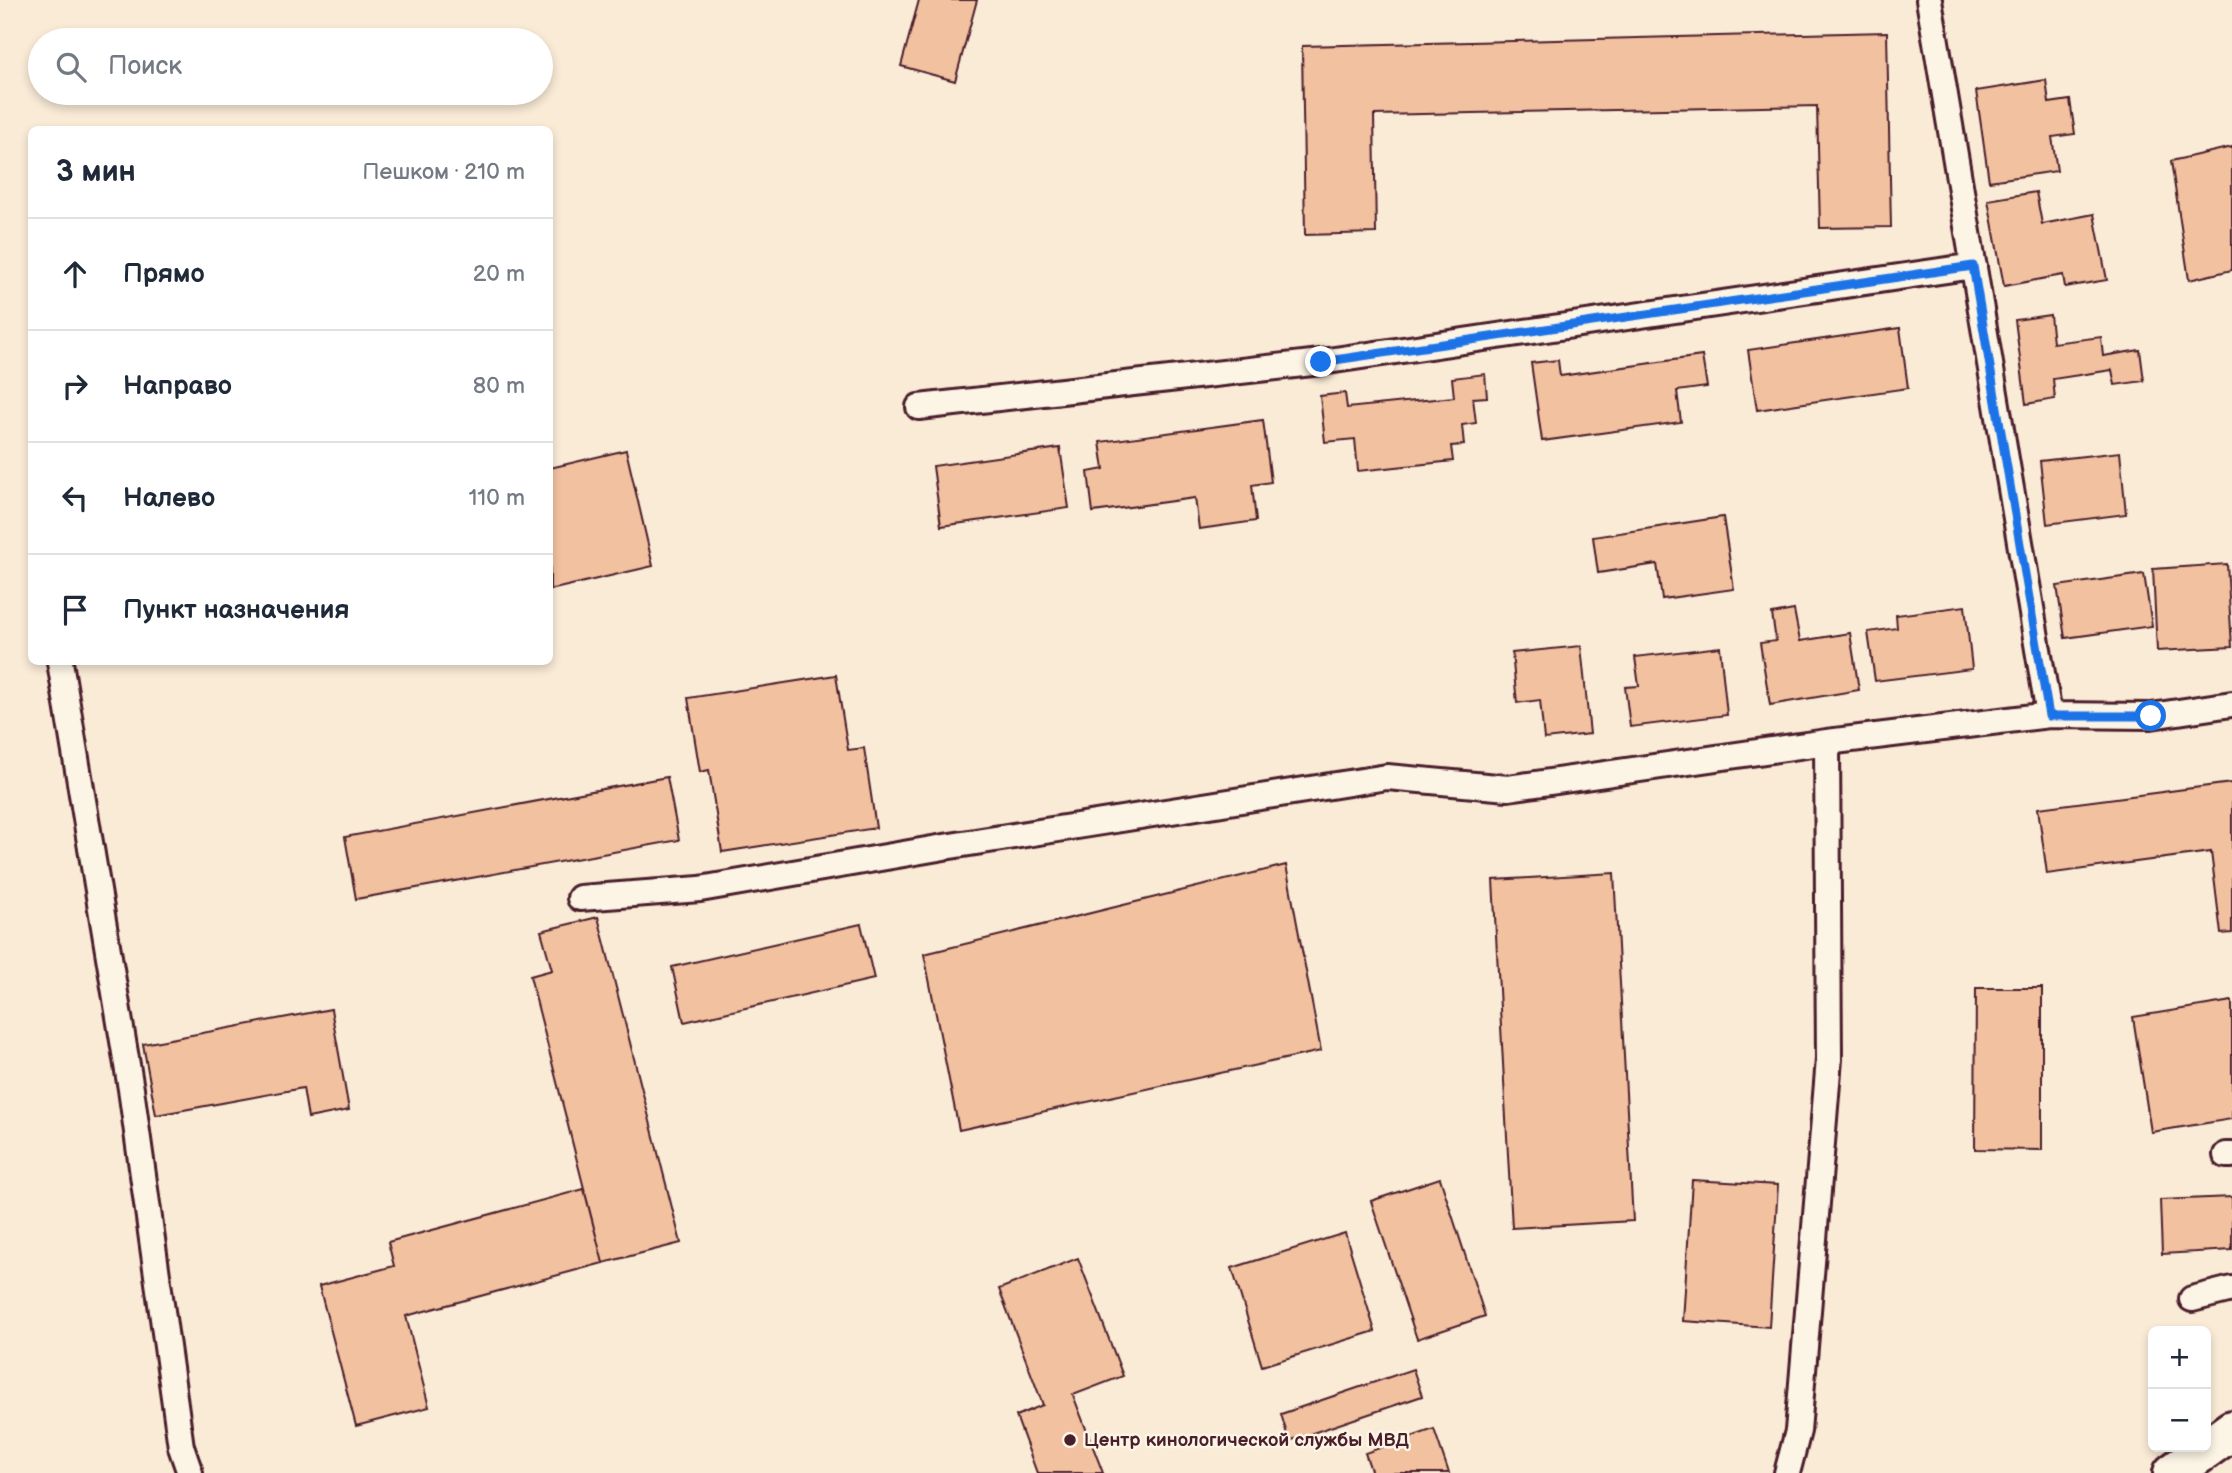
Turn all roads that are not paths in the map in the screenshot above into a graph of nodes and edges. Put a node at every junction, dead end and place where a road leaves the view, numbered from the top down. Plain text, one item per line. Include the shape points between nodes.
1 (1929, 0) edge
2 (1973, 266) junction
3 (919, 407) dead end
4 (60, 665) edge
5 (2232, 704) edge
6 (2049, 716) junction
7 (1827, 742) junction
8 (580, 898) dead end
9 (2232, 1289) edge
10 (2192, 1299) dead end
11 (2232, 1430) edge
12 (190, 1473) edge
13 (1787, 1473) edge
14 (2173, 1473) edge

1 - 2 lane
2 - 3 lane via 1321,362
2 - 6 lane
4 - 12 lane via 131,1088 181,1447
5 - 6 lane via 2151,716
6 - 7 lane
7 - 8 lane via 1508,788 1387,777 700,889
7 - 13 lane via 1829,1059 1798,1432
9 - 10 lane
11 - 14 street

